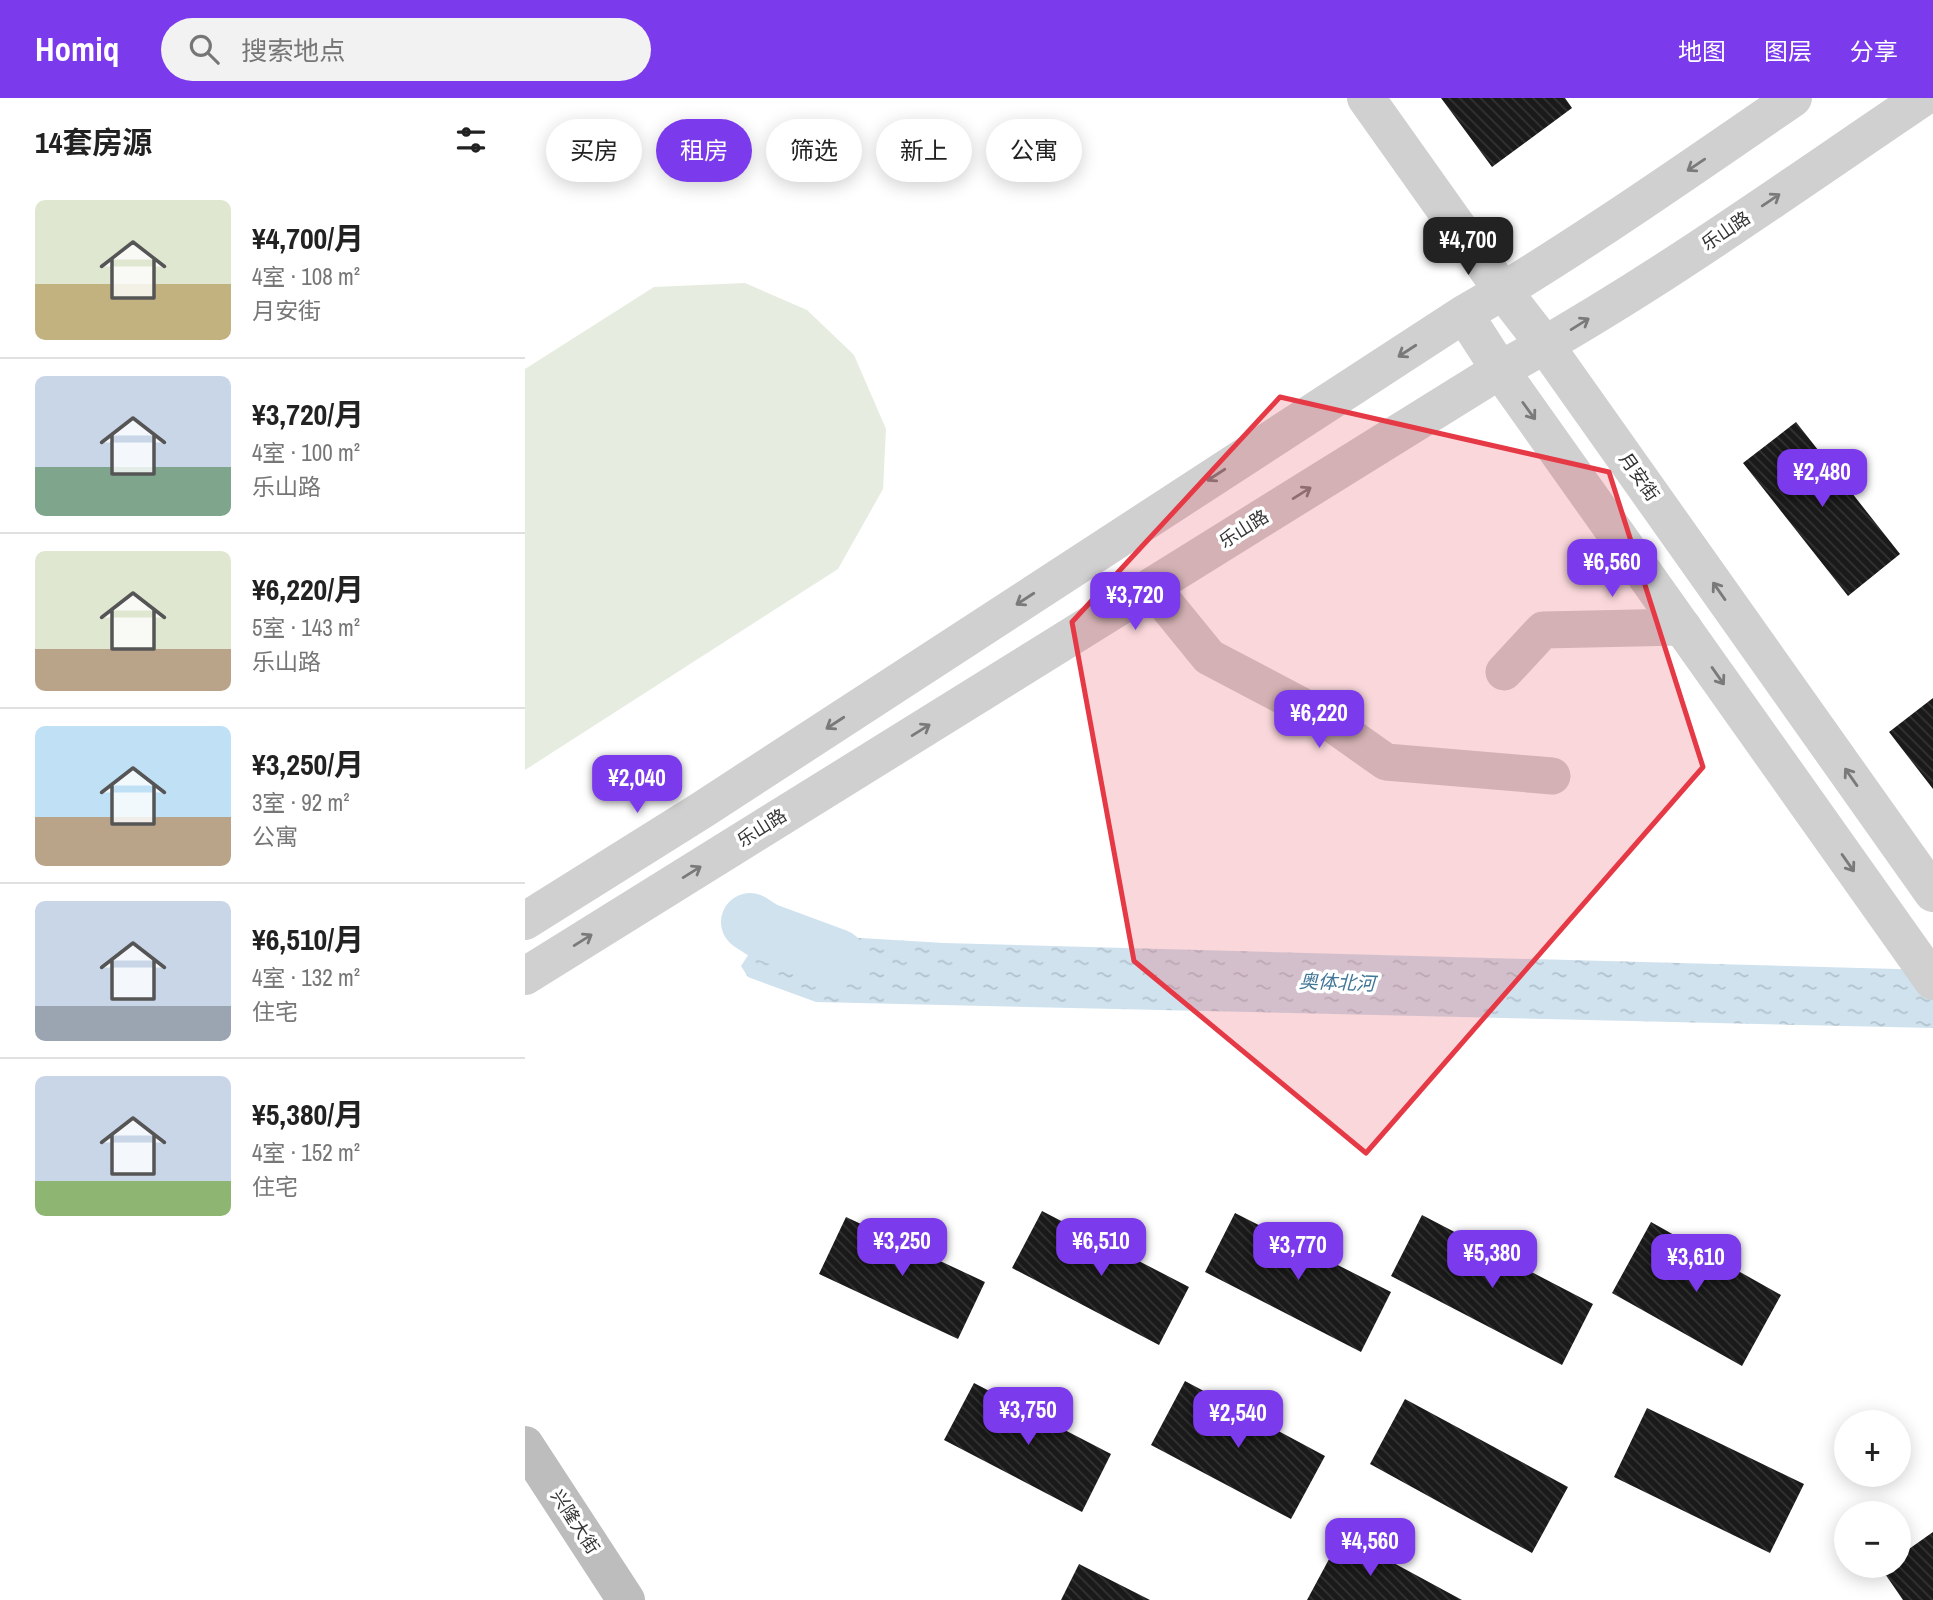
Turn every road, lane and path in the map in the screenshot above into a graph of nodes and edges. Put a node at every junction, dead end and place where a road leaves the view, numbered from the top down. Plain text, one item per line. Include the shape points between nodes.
1 (1366, 98) edge
2 (1793, 98) edge
3 (1923, 98) edge
4 (1503, 291) junction
5 (1464, 314) junction
6 (1545, 345) junction
7 (1500, 370) junction
8 (1152, 587) junction
9 (1683, 626) junction
10 (1504, 672) dead end
11 (1552, 776) dead end
12 (1933, 893) edge
13 (525, 921) edge
14 (525, 976) edge
15 (1933, 981) edge
16 (525, 1445) edge
17 (626, 1600) edge

1 - 4 street, 月安街
2 -> 4 street
6 -> 3 street, 乐山路 via 1688,256
4 - 5 street
4 - 6 street, 月安街
5 - 7 street
5 -> 13 street
6 - 7 street, 乐山路
12 -> 6 street, 月安街
8 -> 7 street, 乐山路
7 -> 9 street
8 - 11 street via 1209,657 1321,716 1386,762
14 -> 8 street, 乐山路
9 - 10 street via 1543,630
9 -> 15 street
16 - 17 main road, 兴隆大街

